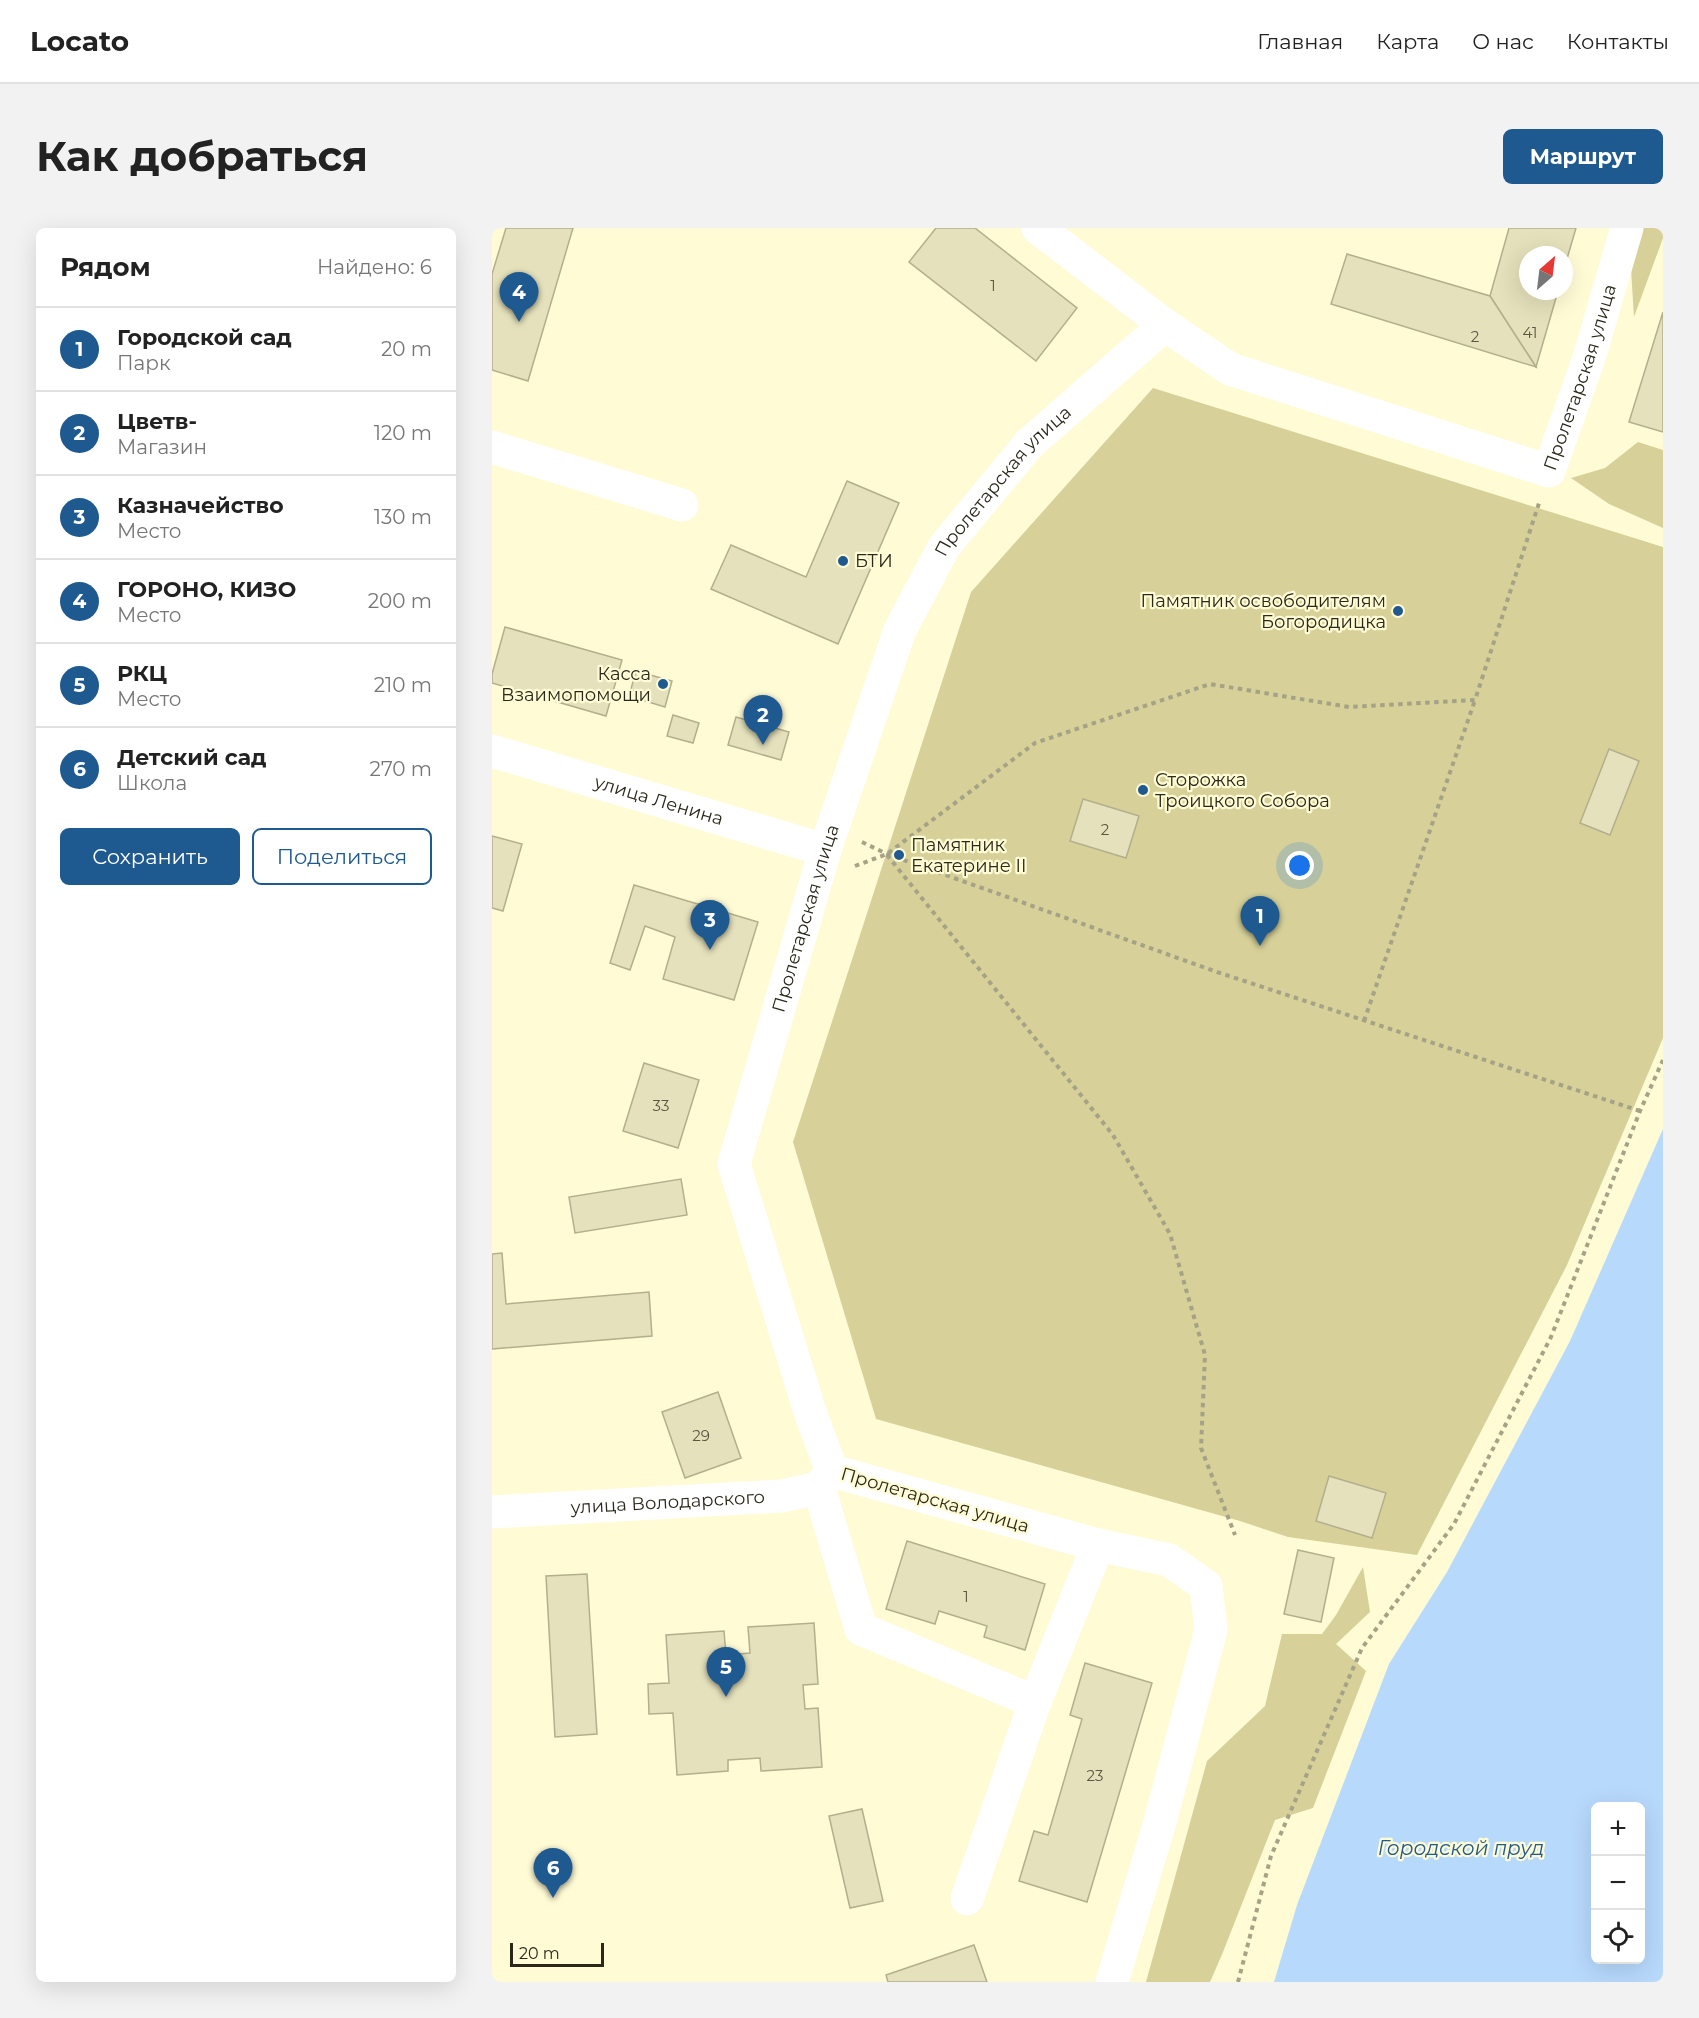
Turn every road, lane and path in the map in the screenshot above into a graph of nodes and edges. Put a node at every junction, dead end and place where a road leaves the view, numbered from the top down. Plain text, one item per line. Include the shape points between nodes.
1 (1038, 228) edge
2 (1627, 228) edge
3 (1165, 325) junction
4 (492, 447) edge
5 (1549, 471) junction
6 (682, 506) dead end
7 (1475, 700) junction
8 (492, 751) edge
9 (825, 850) junction
10 (886, 854) junction
11 (1364, 1021) junction
12 (1663, 1060) edge
13 (1640, 1111) junction
14 (825, 1479) junction
15 (492, 1512) edge
16 (1235, 1535) dead end
17 (1098, 1545) junction
18 (1035, 1702) junction
19 (967, 1899) dead end
20 (1112, 1982) edge
21 (1238, 1982) edge

1 - 3 street
2 - 5 street, Пролетарская улица via 1590,355
3 - 5 street, Пролетарская улица via 1230,369
3 - 9 street, Пролетарская улица via 1029,444 944,547 900,630
4 - 6 street
5 - 7 path
7 - 10 path via 1348,707 1210,684 1035,743
7 - 11 path
8 - 9 street, улица Ленина
9 - 14 street, Пролетарская улица via 734,1164 811,1416
10 - 11 path
10 - 16 path via 1113,1135 1170,1234 1205,1355 1201,1448
11 - 13 path
12 - 13 path
13 - 21 path via 1551,1337 1454,1524 1362,1648 1271,1856
14 - 15 street, улица Володарского via 782,1496
14 - 17 street, Пролетарская улица
14 - 18 street via 861,1629
17 - 18 street
17 - 20 street, Пролетарская улица via 1169,1560 1206,1586 1211,1630
18 - 19 street

